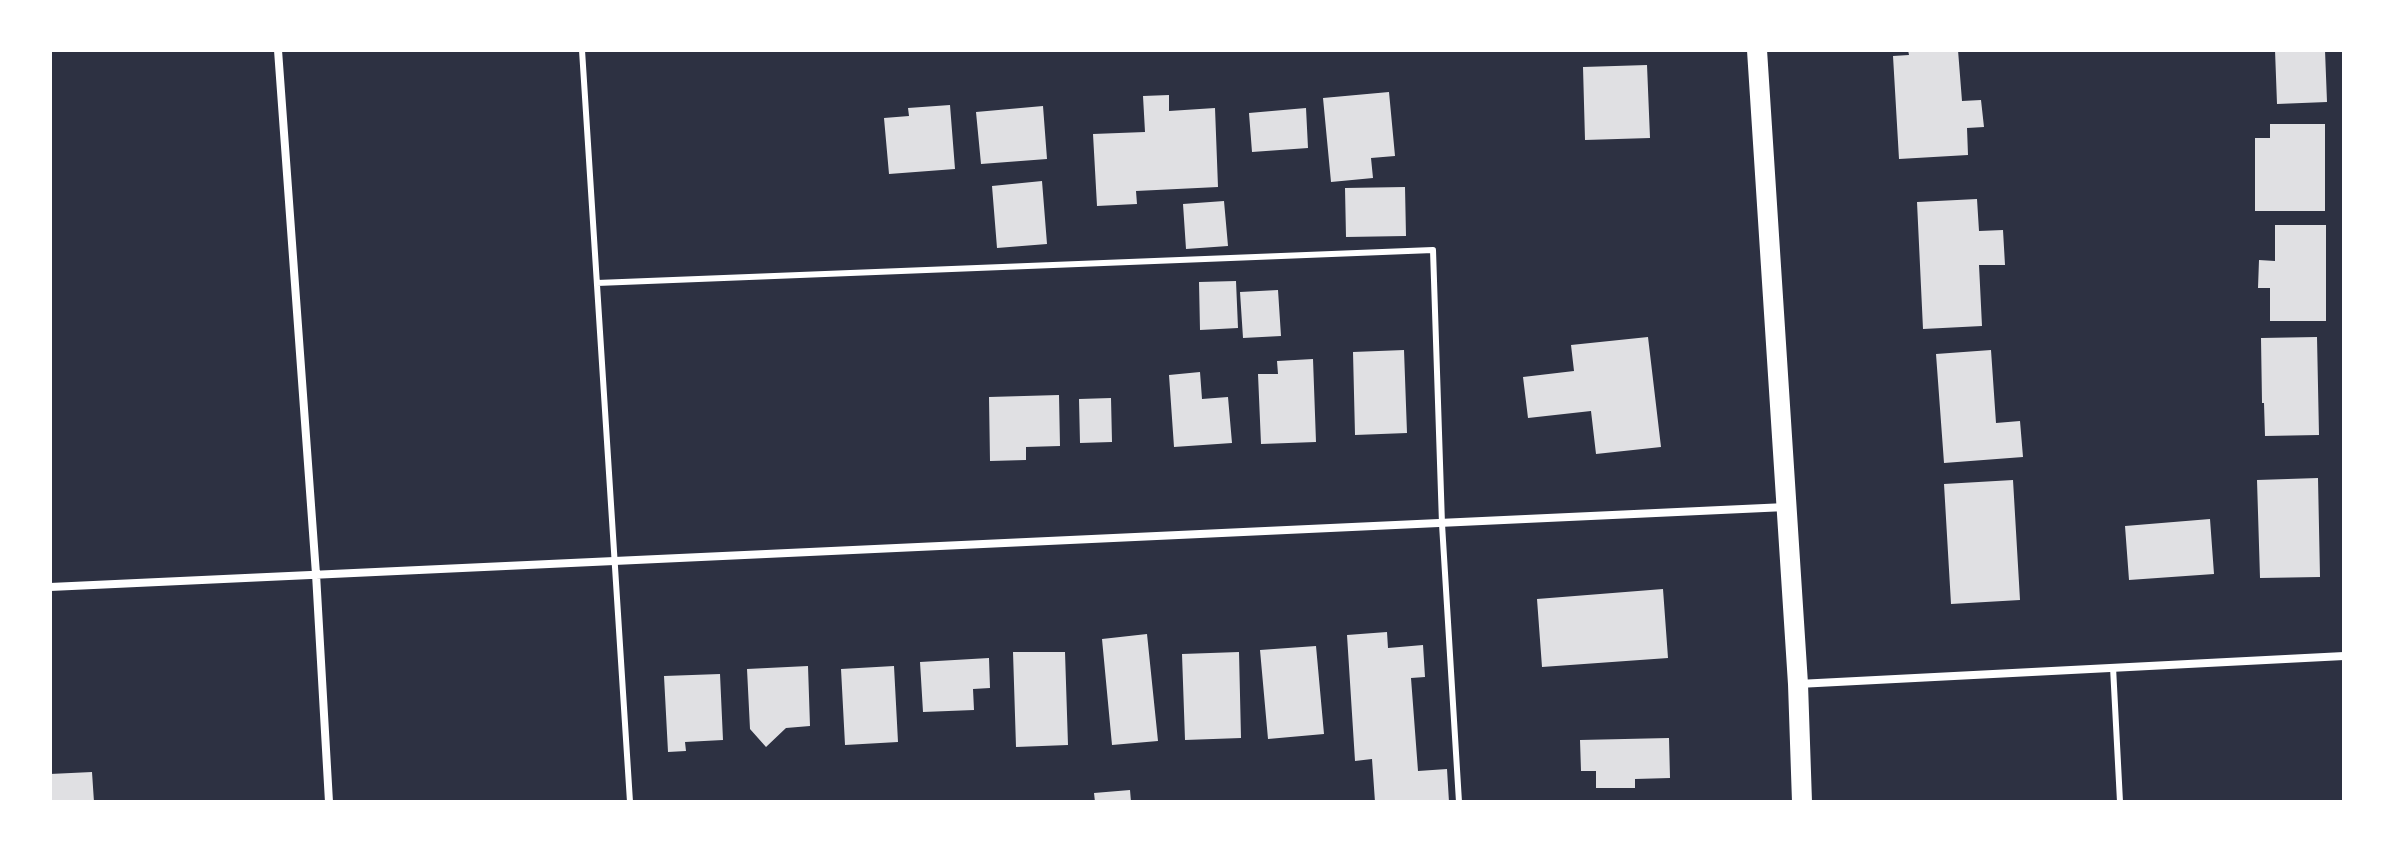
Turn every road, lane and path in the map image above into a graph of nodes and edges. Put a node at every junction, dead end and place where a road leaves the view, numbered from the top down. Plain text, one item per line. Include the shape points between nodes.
1 (278, 50) edge
2 (582, 50) edge
3 (1757, 50) edge
4 (597, 283) junction
5 (1787, 507) junction
6 (1442, 524) junction
7 (613, 561) junction
8 (316, 574) junction
9 (50, 587) edge
10 (2344, 656) edge
11 (2113, 667) junction
12 (1798, 684) junction
13 (329, 802) edge
14 (630, 802) edge
15 (1459, 802) edge
16 (1802, 802) edge
17 (2120, 802) edge

1 - 8 street
2 - 4 lane
3 - 5 main road
4 - 6 lane via 1433,250
4 - 7 lane
5 - 6 street
5 - 12 main road
6 - 7 street
6 - 15 lane
7 - 8 street
7 - 14 lane
8 - 9 street
8 - 13 street
10 - 11 street
11 - 12 street
11 - 17 lane
12 - 16 main road

